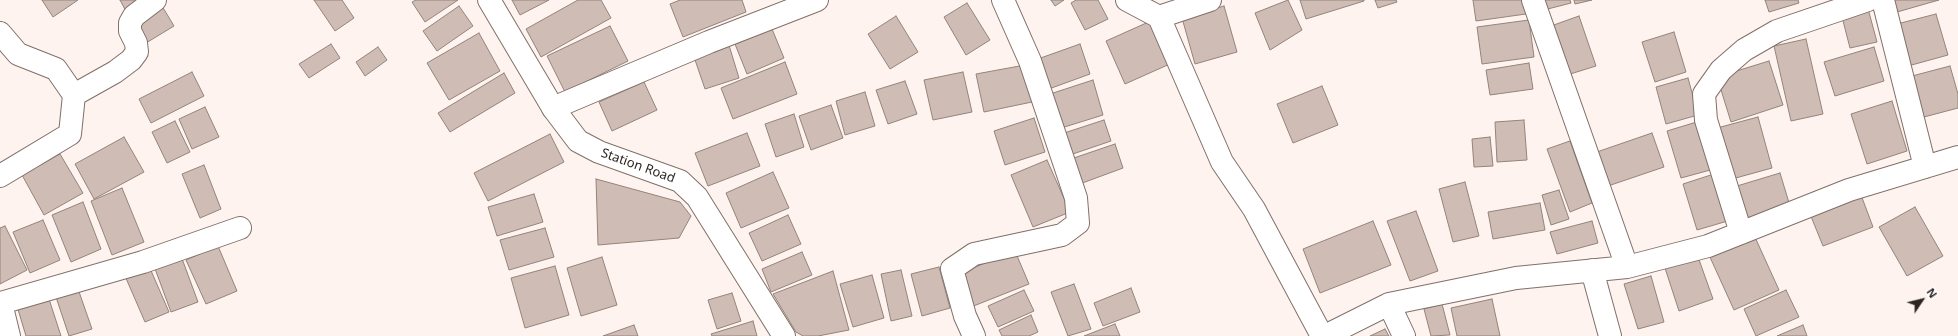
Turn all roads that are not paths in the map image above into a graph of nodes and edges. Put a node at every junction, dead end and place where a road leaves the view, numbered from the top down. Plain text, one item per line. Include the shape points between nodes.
1 (155, 0) edge
2 (489, 0) edge
3 (817, 0) edge
4 (1003, 0) edge
5 (1127, 0) edge
6 (1210, 0) edge
7 (1533, 0) edge
8 (1868, 0) edge
9 (1883, 0) edge
10 (767, 9) edge
11 (1159, 17) junction
12 (0, 33) edge
13 (74, 95) junction
14 (553, 108) junction
15 (1958, 157) edge
16 (1925, 167) junction
17 (0, 176) edge
18 (240, 228) dead end
19 (1741, 233) junction
20 (1627, 267) junction
21 (1592, 270) junction
22 (0, 302) edge
23 (1389, 304) junction
24 (9, 336) edge
25 (784, 336) edge
26 (974, 336) edge
27 (1322, 336) edge
28 (1325, 336) edge
29 (1404, 336) edge
30 (1610, 336) edge

1 - 13 street via 134,16 130,23 137,52 131,60
2 - 14 street, Station Road
3 - 10 street
4 - 26 street via 1030,61 1076,198 1078,223 1062,235 974,254 952,269 965,316
5 - 11 street
6 - 11 street
7 - 20 street
8 - 19 street via 1777,31 1744,50 1721,70 1704,94 1706,120
9 - 16 street
10 - 14 street
11 - 27 street via 1222,162 1254,209
12 - 13 street via 18,54 56,69
13 - 17 street via 70,134
14 - 25 street, Station Road via 578,141 599,152 680,181 697,196
15 - 16 street
16 - 19 street via 1849,190
18 - 22 street via 143,262
19 - 20 street via 1708,246
20 - 21 street
21 - 23 street via 1516,278
21 - 30 street
22 - 24 street
23 - 28 street
23 - 29 street

